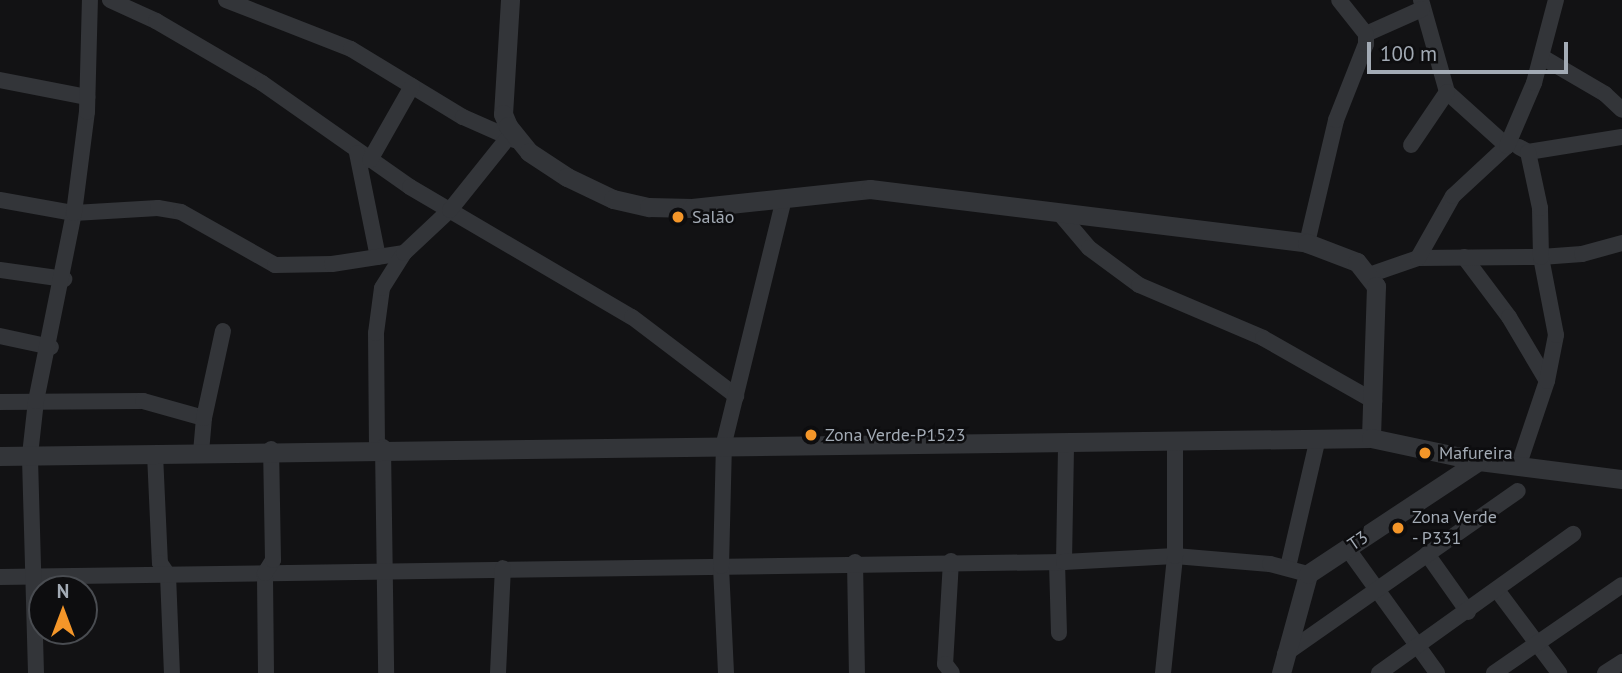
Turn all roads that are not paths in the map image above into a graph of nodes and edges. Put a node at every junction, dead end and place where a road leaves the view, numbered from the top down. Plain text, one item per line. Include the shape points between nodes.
1 (90, 0) edge
2 (110, 0) edge
3 (226, 0) edge
4 (510, 0) edge
5 (1339, 0) edge
6 (1556, 0) edge
7 (1421, 4) edge
8 (1366, 34) junction
9 (1542, 57) junction
10 (0, 80) edge
11 (412, 86) junction
12 (1447, 92) junction
13 (87, 97) junction
14 (1622, 110) edge
15 (1622, 137) edge
16 (512, 140) junction
17 (1508, 144) junction
18 (1411, 145) dead end
19 (1528, 152) junction
20 (364, 157) junction
21 (784, 198) junction
22 (0, 200) edge
23 (450, 210) junction
24 (74, 213) junction
25 (1061, 215) junction
26 (1307, 243) junction
27 (1622, 243) edge
28 (404, 253) junction
29 (378, 257) junction
30 (1464, 257) junction
31 (1541, 257) junction
32 (1418, 258) junction
33 (0, 270) edge
34 (1369, 275) junction
35 (64, 279) junction
36 (223, 331) dead end
37 (0, 336) edge
38 (51, 347) junction
39 (1547, 382) junction
40 (736, 396) junction
41 (36, 401) junction
42 (1374, 401) junction
43 (0, 402) edge
44 (204, 418) junction
45 (1318, 438) junction
46 (1371, 438) junction
47 (1175, 441) junction
48 (724, 443) junction
49 (1066, 443) junction
50 (380, 447) junction
51 (271, 449) junction
52 (201, 452) junction
53 (155, 454) junction
54 (30, 455) junction
55 (0, 456) edge
56 (1479, 461) junction
57 (1519, 464) junction
58 (1622, 479) edge
59 (1518, 491) dead end
60 (1573, 534) dead end
61 (1347, 548) junction
62 (1427, 554) junction
63 (1175, 556) junction
64 (951, 561) junction
65 (855, 562) junction
66 (1060, 562) junction
67 (721, 566) junction
68 (1288, 567) junction
69 (503, 568) junction
70 (382, 571) junction
71 (265, 573) junction
72 (1308, 574) junction
73 (28, 575) edge
74 (32, 575) edge
75 (98, 575) edge
76 (168, 575) junction
77 (0, 578) edge
78 (1622, 584) edge
79 (1379, 588) junction
80 (1497, 590) junction
81 (1468, 611) junction
82 (1059, 633) dead end
83 (1536, 643) junction
84 (35, 645) edge
85 (1419, 648) junction
86 (1622, 662) edge
87 (1283, 664) edge
88 (943, 670) edge
89 (36, 673) edge
90 (172, 673) edge
91 (266, 673) edge
92 (386, 673) edge
93 (498, 673) edge
94 (726, 673) edge
95 (857, 673) edge
96 (1163, 673) edge
97 (1379, 673) edge
98 (1437, 673) edge
99 (1494, 673) edge
100 (1559, 673) edge
101 (1605, 673) edge

1 - 13 street
2 - 20 street via 156,21 262,83
3 - 11 street via 351,49
4 - 16 street via 503,114
5 - 8 street
6 - 9 street
7 - 8 street
7 - 12 street
8 - 26 street via 1361,63 1336,120
9 - 14 street via 1605,94
9 - 17 street
10 - 13 street
11 - 16 street
11 - 20 street
12 - 17 street
12 - 18 street
13 - 24 street
15 - 19 street
16 - 21 street via 566,177 613,199 649,207 692,208
16 - 23 street
17 - 19 street
17 - 32 street via 1453,196
19 - 31 street via 1540,208
20 - 23 street
20 - 29 street
21 - 25 street via 870,189
21 - 40 street
22 - 24 street
23 - 28 street
23 - 40 street via 632,317
24 - 29 street via 158,208 181,212 275,265
24 - 35 street
25 - 26 street
25 - 42 street via 1089,248 1139,285 1263,338
26 - 34 street via 1357,262
27 - 31 street via 1582,254
28 - 29 street
28 - 50 street via 382,288 377,306
30 - 31 street
30 - 32 street
30 - 39 street
31 - 39 street via 1556,321
32 - 34 street
33 - 35 street
34 - 42 street via 1376,286 1377,311
35 - 38 street
36 - 44 street
37 - 38 street
38 - 41 street
39 - 57 street
40 - 48 street
41 - 43 street
41 - 44 street via 143,401
41 - 54 street
42 - 46 street
44 - 52 street
45 - 46 street
45 - 47 street
45 - 68 street
46 - 56 street
47 - 49 street
47 - 63 street
48 - 49 street
48 - 50 street
48 - 67 street
49 - 66 street
50 - 51 street
50 - 70 street
51 - 52 street
51 - 71 street via 273,560
52 - 53 street
53 - 54 street
53 - 76 street via 160,563
54 - 55 street
54 - 74 street
56 - 57 street
56 - 61 street, T3
57 - 58 street
59 - 62 street
60 - 80 street
61 - 72 street, T3
61 - 79 street
62 - 79 street
62 - 81 street
63 - 66 street
63 - 68 street
63 - 96 street
64 - 65 street
64 - 66 street
64 - 88 street
65 - 67 street
65 - 95 street
66 - 82 street
67 - 69 street
67 - 94 street
68 - 72 street
69 - 70 street
69 - 93 street
70 - 71 street
70 - 92 street
71 - 76 street
71 - 91 street
72 - 87 street
73 - 77 street
75 - 76 street
76 - 90 street
78 - 83 street
79 - 85 street
79 - 87 street
80 - 81 street
80 - 83 street
81 - 85 street
83 - 99 street
83 - 100 street
84 - 89 street
85 - 97 street
85 - 98 street
86 - 101 street

